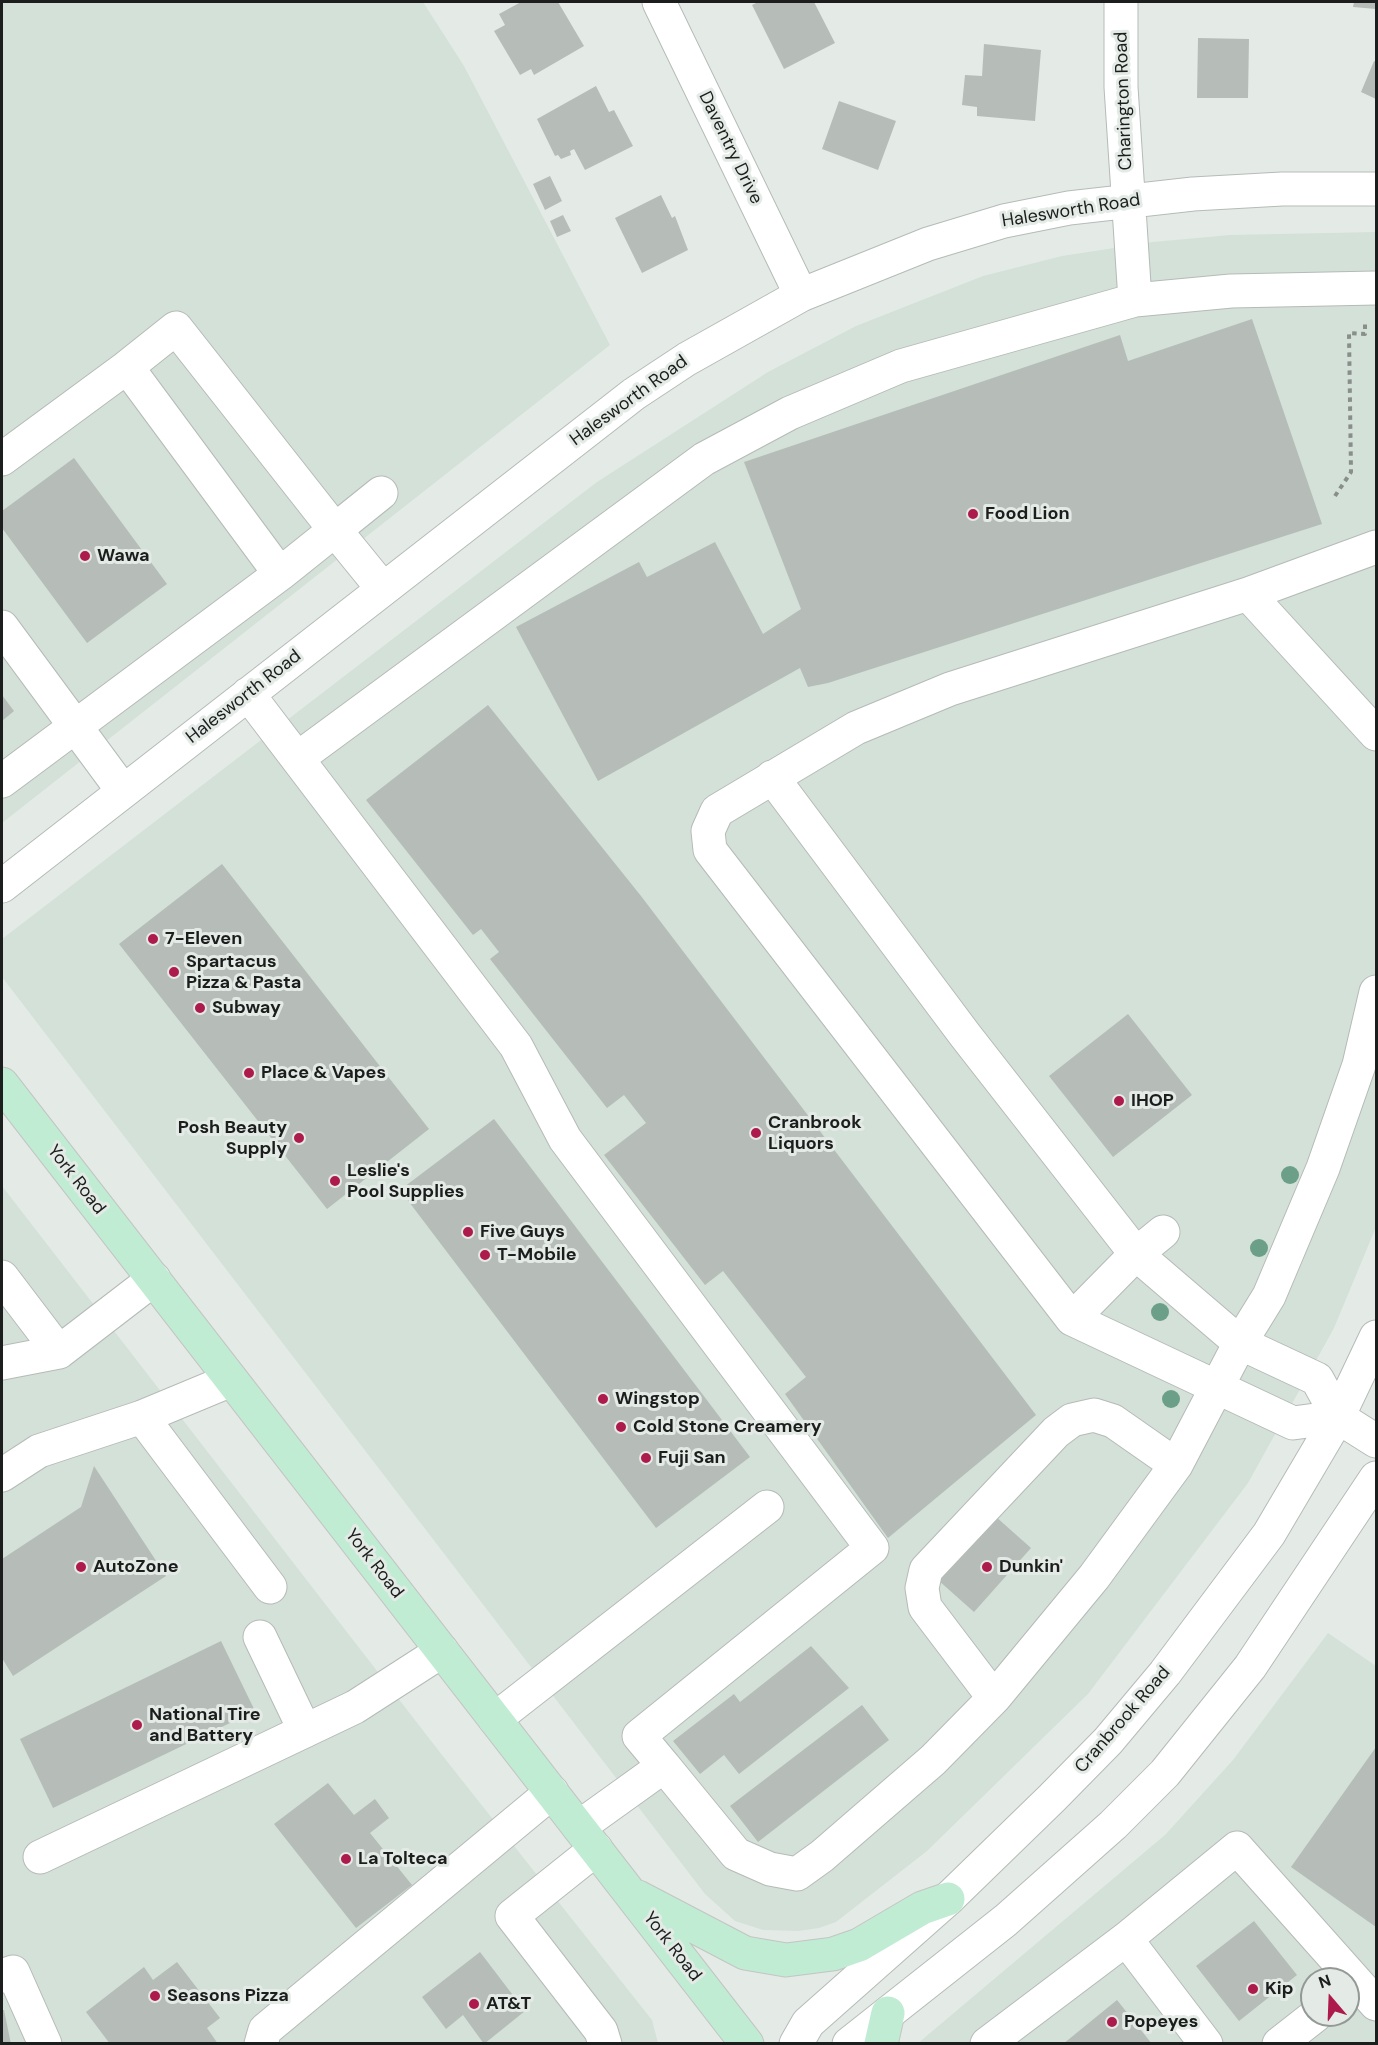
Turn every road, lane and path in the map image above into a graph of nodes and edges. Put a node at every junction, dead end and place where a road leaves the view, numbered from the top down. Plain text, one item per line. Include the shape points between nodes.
1 (658, 2) edge
2 (1121, 2) edge
3 (1377, 189) edge
4 (1129, 200) junction
5 (1371, 288) edge
6 (801, 295) junction
7 (1135, 300) junction
8 (127, 367) junction
9 (2, 459) edge
10 (381, 493) dead end
11 (1335, 496) dead end
12 (335, 530) junction
13 (1377, 547) edge
14 (280, 574) junction
15 (383, 588) junction
16 (1248, 594) junction
17 (2, 627) edge
18 (248, 693) junction
19 (75, 726) junction
20 (1377, 735) edge
21 (298, 758) junction
22 (772, 777) junction
23 (2, 781) edge
24 (123, 791) junction
25 (2, 886) edge
26 (1377, 992) edge
27 (2, 1083) edge
28 (1163, 1232) dead end
29 (1136, 1254) junction
30 (2, 1277) edge
31 (154, 1280) junction
32 (1071, 1319) junction
33 (1377, 1337) edge
34 (1240, 1343) junction
35 (59, 1352) junction
36 (2, 1364) edge
37 (231, 1380) junction
38 (1218, 1390) junction
39 (1338, 1417) junction
40 (142, 1418) junction
41 (1377, 1441) edge
42 (1176, 1465) junction
43 (2, 1475) edge
44 (1377, 1478) edge
45 (767, 1507) dead end
46 (270, 1587) dead end
47 (260, 1637) dead end
48 (442, 1651) junction
49 (994, 1698) junction
50 (495, 1719) junction
51 (305, 1731) junction
52 (664, 1766) junction
53 (552, 1792) junction
54 (588, 1838) junction
55 (40, 1857) dead end
56 (630, 1893) junction
57 (948, 1899) junction
58 (1126, 1940) junction
59 (2, 1976) edge
60 (1361, 1992) edge
61 (1300, 2027) edge
62 (885, 2028) edge
63 (45, 2043) edge
64 (261, 2043) edge
65 (605, 2043) edge
66 (747, 2043) edge
67 (796, 2043) edge
68 (849, 2043) edge
69 (987, 2043) edge
70 (1206, 2043) edge
71 (1279, 2043) edge

1 - 6 street, Daventry Drive
2 - 4 street, Charington Road via 1121,87
3 - 4 street, Halesworth Road via 1282,189
4 - 6 street, Halesworth Road via 1005,221 928,244
4 - 7 street, Charington Road
5 - 7 street via 1231,291
5 - 11 path via 1365,334 1349,333 1351,472
6 - 15 street, Halesworth Road via 721,338 634,394
7 - 21 street via 901,366 790,413 704,459
8 - 9 street
8 - 12 street via 176,328
8 - 14 street
10 - 12 street
12 - 14 street
12 - 15 street
13 - 16 street
14 - 19 street
15 - 18 street, Halesworth Road
16 - 20 street
16 - 22 street via 950,689 856,728
17 - 19 street
18 - 21 street
18 - 24 street, Halesworth Road
19 - 23 street
19 - 24 street
21 - 52 street via 516,1046 565,1139 872,1548 639,1736
22 - 29 street via 965,1035
22 - 32 street via 717,811 708,831 710,850
24 - 25 street, Halesworth Road
26 - 34 street via 1359,1065 1323,1168 1269,1296
27 - 31 main road, York Road
28 - 29 street
29 - 32 street
29 - 34 street
30 - 35 street
31 - 35 street
31 - 37 main road, York Road
32 - 38 street
33 - 39 street, Cranbrook Road
34 - 38 street
34 - 39 street via 1317,1379
35 - 36 street
37 - 40 street
37 - 48 main road, York Road
38 - 39 street via 1293,1423
38 - 42 street
39 - 41 street
39 - 57 street, Cranbrook Road via 1269,1534 1165,1673 1060,1790
40 - 43 street via 39,1451
40 - 46 street
42 - 49 street via 1094,1577
42 - 49 street via 1113,1421 1094,1415 1072,1420 1056,1432 926,1570 921,1587 926,1607
44 - 62 street via 1250,1667 1165,1773 1113,1825
45 - 50 street
47 - 51 street
48 - 50 main road, York Road
48 - 51 street via 355,1707
49 - 52 street via 933,1760 797,1874 770,1869 736,1854
50 - 53 main road, York Road
51 - 55 street
52 - 54 street
53 - 54 main road, York Road
53 - 64 street via 265,2030
54 - 56 main road, York Road
54 - 65 street via 512,1916 601,2031
56 - 57 main road via 746,1953 786,1960 833,1954 859,1945 922,1908
56 - 66 main road, York Road
57 - 67 street, Cranbrook Road via 808,2023
58 - 60 street via 1238,1848
58 - 69 street
58 - 70 street
59 - 63 street via 13,1972
61 - 71 street
62 - 68 street

